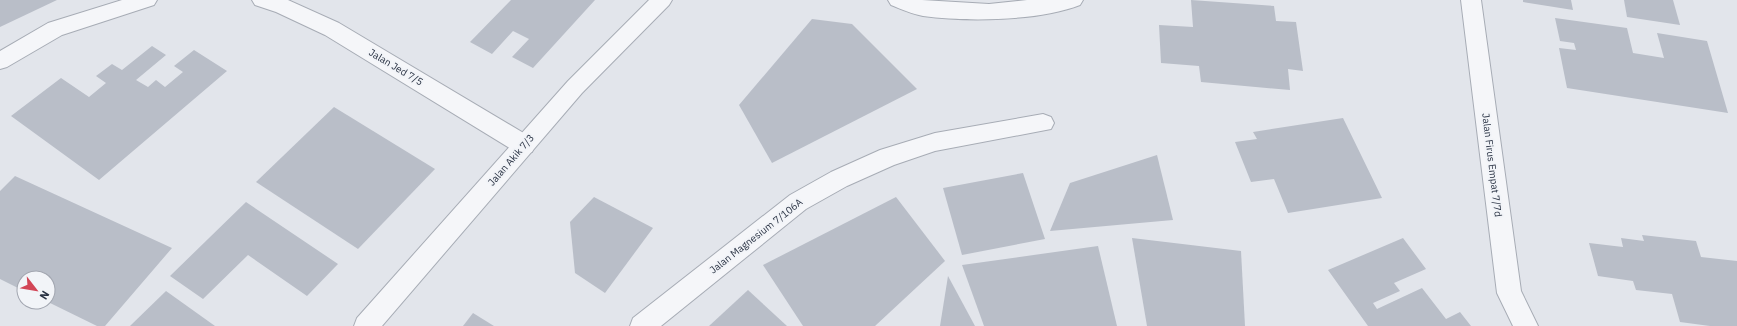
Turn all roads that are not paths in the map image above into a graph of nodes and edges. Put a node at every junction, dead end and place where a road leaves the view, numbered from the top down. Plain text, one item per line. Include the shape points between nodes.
1 (147, 0) edge
2 (262, 0) edge
3 (662, 0) edge
4 (898, 0) edge
5 (1073, 0) edge
6 (1471, 0) edge
7 (0, 61) edge
8 (1043, 123) dead end
9 (524, 145) junction
10 (366, 326) edge
11 (642, 326) edge
12 (1526, 326) edge

1 - 7 street via 55,29
2 - 9 street, Jalan Jed 7/5 via 282,6 332,29
3 - 9 street, Jalan Akik 7/3 via 575,87
4 - 5 street via 922,8 989,12 1062,4
6 - 12 street, Jalan Firus Empat 7/7d via 1508,293
8 - 11 street, Jalan Magnesium 7/106A via 935,142 888,157 839,179 798,202
9 - 10 street, Jalan Akik 7/3

